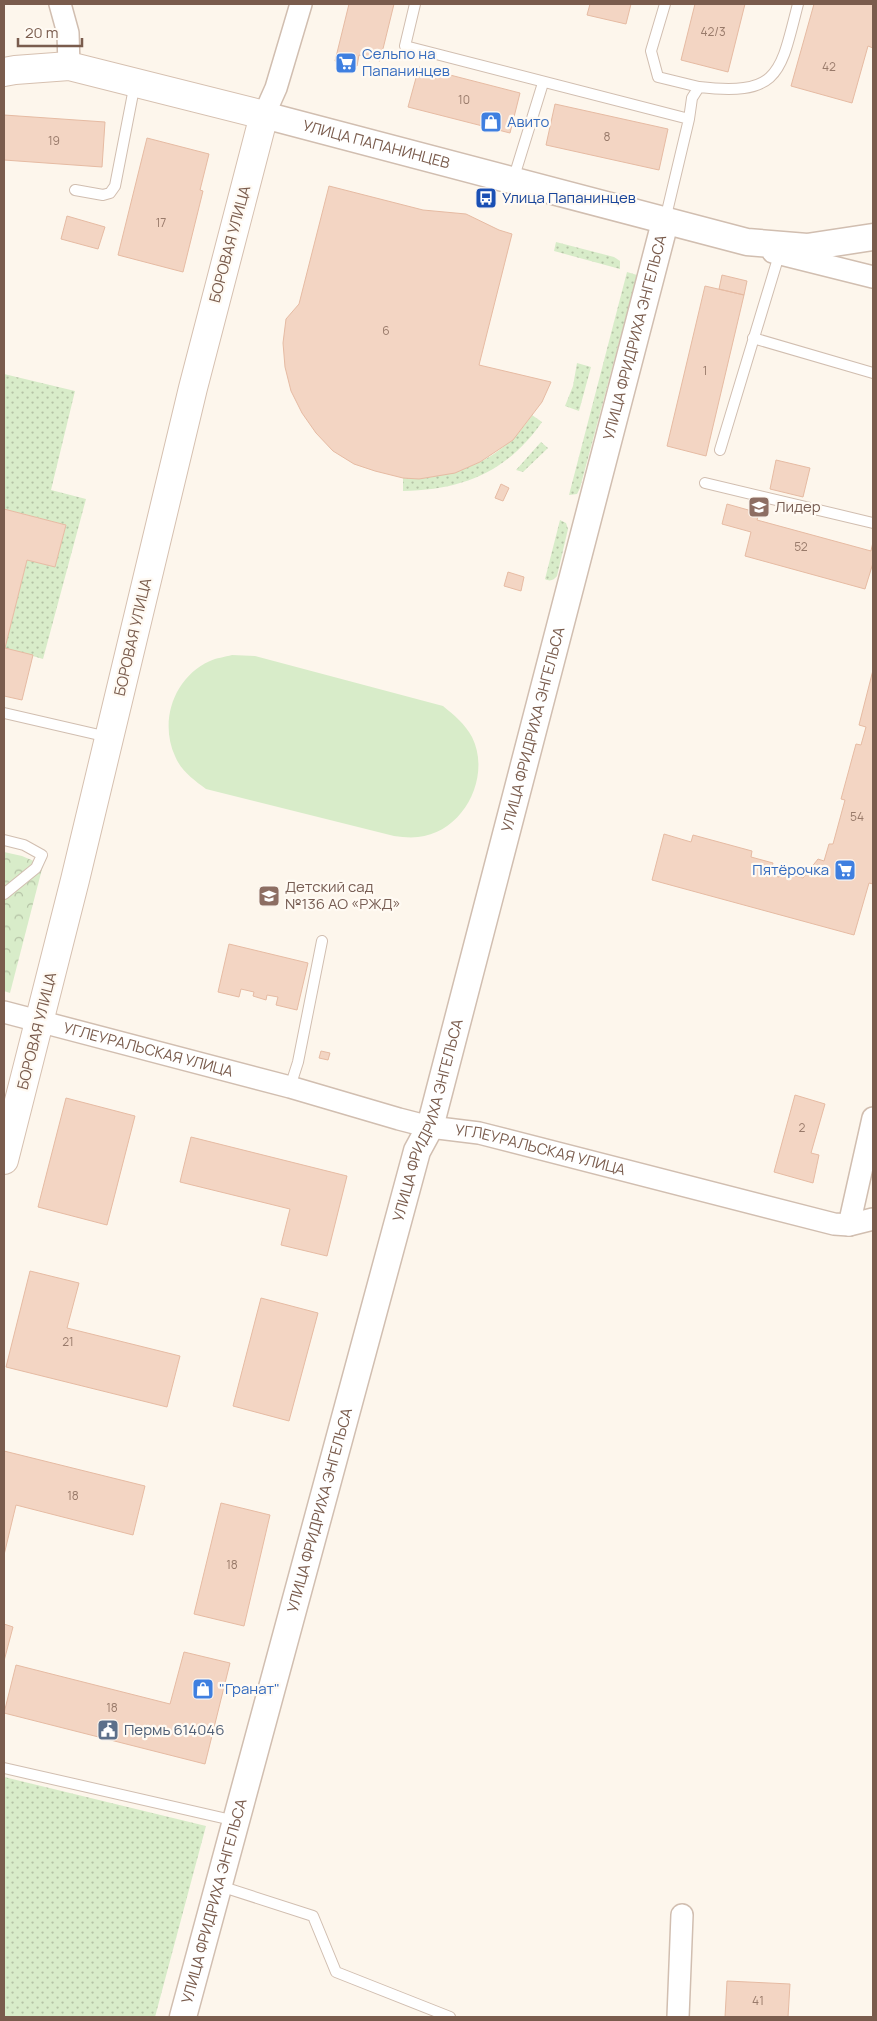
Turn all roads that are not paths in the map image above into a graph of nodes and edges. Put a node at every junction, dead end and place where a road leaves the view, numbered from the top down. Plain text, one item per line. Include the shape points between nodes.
1 (60, 4) edge
2 (301, 4) edge
3 (415, 4) edge
4 (665, 4) edge
5 (798, 4) edge
6 (69, 66) junction
7 (4, 72) edge
8 (136, 82) junction
9 (543, 83) junction
10 (699, 87) junction
11 (264, 115) junction
12 (689, 119) junction
13 (513, 180) junction
14 (75, 190) dead end
15 (665, 222) junction
16 (873, 237) edge
17 (747, 242) junction
18 (779, 255) junction
19 (873, 277) edge
20 (753, 338) junction
21 (873, 373) edge
22 (720, 450) dead end
23 (705, 484) dead end
24 (873, 523) edge
25 (4, 713) edge
26 (109, 737) junction
27 (4, 840) edge
28 (4, 894) edge
29 (322, 941) dead end
30 (4, 1012) edge
31 (40, 1021) junction
32 (290, 1087) junction
33 (873, 1118) edge
34 (430, 1127) junction
35 (4, 1160) edge
36 (873, 1219) edge
37 (849, 1225) junction
38 (4, 1768) edge
39 (236, 1821) junction
40 (219, 1885) junction
41 (682, 1915) dead end
42 (183, 2017) edge
43 (450, 2017) edge
44 (678, 2017) edge

1 - 6 street via 68,33
2 - 11 street via 276,88
3 - 9 lane via 405,46
4 - 10 lane via 651,51 658,78
5 - 10 lane via 784,59 766,82 736,90
6 - 7 main road, УЛИЦА ПАПАНИНЦЕВ
6 - 8 main road, УЛИЦА ПАПАНИНЦЕВ
8 - 11 main road, УЛИЦА ПАПАНИНЦЕВ
8 - 14 lane via 115,186 110,193 103,195
9 - 12 lane
9 - 13 lane
10 - 12 lane via 692,98
11 - 13 street, УЛИЦА ПАПАНИНЦЕВ
11 - 26 main road, БОРОВАЯ УЛИЦА via 192,388
12 - 15 lane
13 - 15 street, УЛИЦА ПАПАНИНЦЕВ
15 - 17 street, УЛИЦА ПАПАНИНЦЕВ
15 - 34 street, УЛИЦА ФРИДРИХА ЭНГЕЛЬСА
16 - 17 street, УЛИЦА ПАПАНИНЦЕВ via 807,247
17 - 18 street, УЛИЦА ПАПАНИНЦЕВ
18 - 19 street, УЛИЦА ПАПАНИНЦЕВ
18 - 20 lane
20 - 21 lane
20 - 22 lane
23 - 24 lane
25 - 26 lane
26 - 31 main road, БОРОВАЯ УЛИЦА
27 - 28 lane via 24,845 42,855 36,868
29 - 32 lane
30 - 31 street, УГЛЕУРАЛЬСКАЯ УЛИЦА
31 - 32 street, УГЛЕУРАЛЬСКАЯ УЛИЦА
31 - 35 main road, БОРОВАЯ УЛИЦА
32 - 34 street, УГЛЕУРАЛЬСКАЯ УЛИЦА
33 - 37 street
34 - 37 street, УГЛЕУРАЛЬСКАЯ УЛИЦА via 479,1133 834,1224
34 - 39 street, УЛИЦА ФРИДРИХА ЭНГЕЛЬСА via 416,1151
36 - 37 street, УГЛЕУРАЛЬСКАЯ УЛИЦА
38 - 39 lane
39 - 40 street, УЛИЦА ФРИДРИХА ЭНГЕЛЬСА
40 - 42 street, УЛИЦА ФРИДРИХА ЭНГЕЛЬСА
40 - 43 lane via 313,1916 336,1972
41 - 44 street

